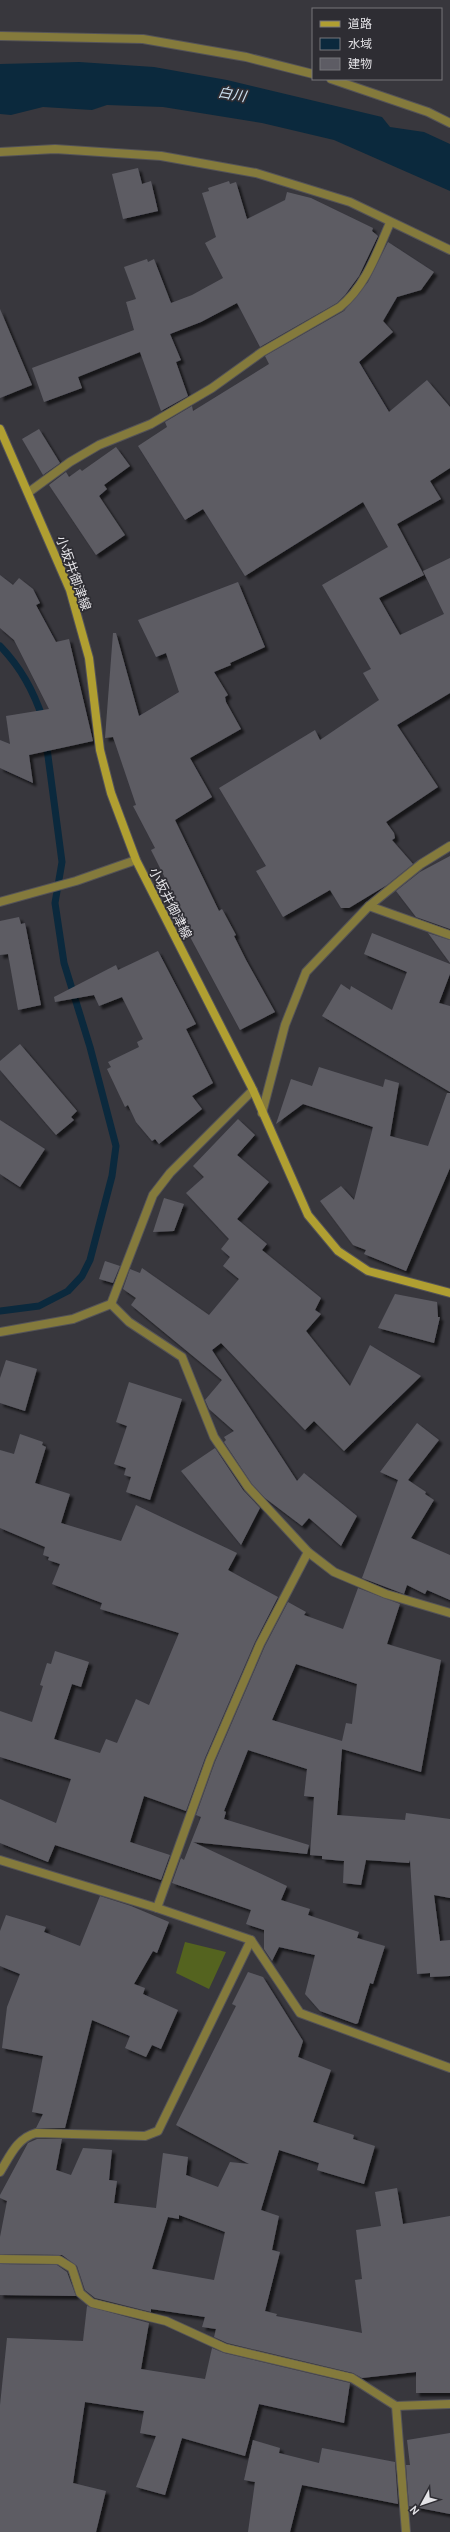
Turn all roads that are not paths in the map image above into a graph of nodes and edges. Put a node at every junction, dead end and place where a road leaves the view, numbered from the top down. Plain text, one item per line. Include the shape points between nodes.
1 (0, 36) edge
2 (312, 74) edge
3 (334, 80) edge
4 (450, 123) edge
5 (0, 152) edge
6 (390, 222) junction
7 (450, 250) edge
8 (0, 429) edge
9 (29, 492) junction
10 (450, 846) edge
11 (136, 860) junction
12 (0, 902) edge
13 (369, 906) junction
14 (450, 935) edge
15 (252, 1090) junction
16 (262, 1113) junction
17 (450, 1293) edge
18 (111, 1304) junction
19 (0, 1332) edge
20 (308, 1552) junction
21 (450, 1613) edge
22 (0, 1860) edge
23 (157, 1908) junction
24 (251, 1940) junction
25 (450, 2068) edge
26 (0, 2172) edge
27 (0, 2259) edge
28 (450, 2404) edge
29 (396, 2406) junction
30 (406, 2532) edge

1 - 2 street via 144,39 246,57
3 - 4 street via 428,112
5 - 6 street via 55,149 161,156 256,173 350,202
6 - 7 street
6 - 9 street via 365,277 351,298 340,307 262,352 212,388 151,424 99,445 70,462
8 - 9 main road, 小坂井御津線
9 - 11 main road, 小坂井御津線 via 70,590 89,658 100,750 111,793
10 - 13 street via 421,864
11 - 12 street via 76,881
11 - 15 main road, 小坂井御津線
13 - 14 street
13 - 16 street via 306,972 285,1025
15 - 16 main road, 小坂井御津線
15 - 18 street via 170,1173 153,1194
16 - 17 main road, 小坂井御津線 via 308,1215 338,1252 368,1271
18 - 19 street via 73,1319
18 - 20 street via 129,1322 182,1357 214,1437 248,1488
20 - 21 street via 334,1572 386,1594
20 - 23 street via 260,1644 210,1760
22 - 23 street
23 - 24 street
24 - 25 street via 300,2013
24 - 26 street via 158,2131 145,2136 36,2133 25,2136 17,2144
27 - 29 street via 58,2260 72,2268 80,2293 92,2303 166,2321 225,2348 352,2378
28 - 29 street
29 - 30 street

